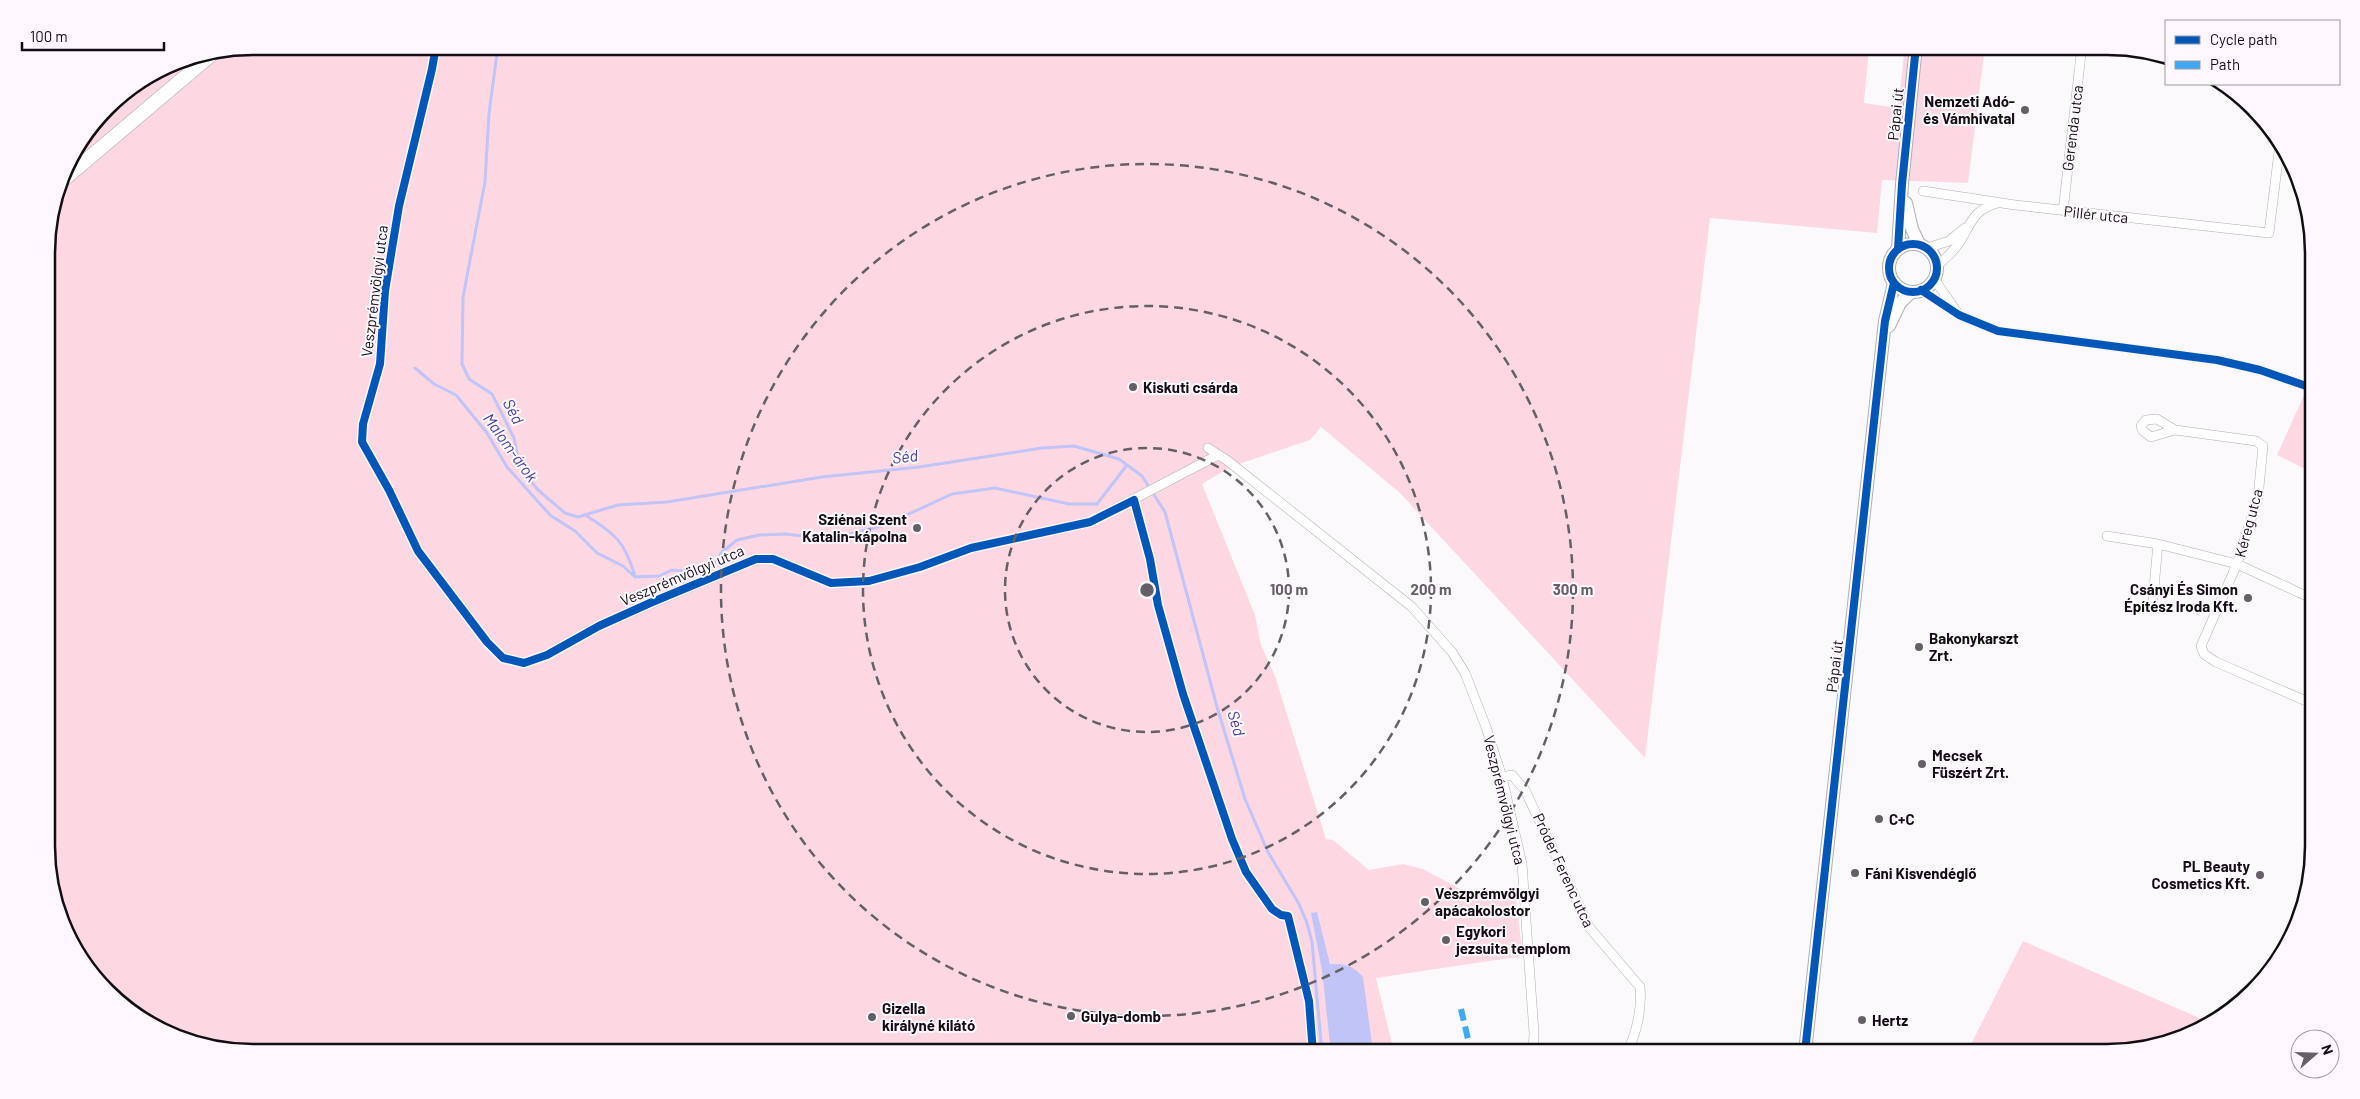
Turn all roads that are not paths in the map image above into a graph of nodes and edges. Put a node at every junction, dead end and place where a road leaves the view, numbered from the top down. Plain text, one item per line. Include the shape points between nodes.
1 (1915, 55) edge
2 (2081, 55) edge
3 (203, 62) edge
4 (2279, 155) edge
5 (72, 172) edge
6 (1902, 184) junction
7 (1923, 191) dead end
8 (2001, 202) junction
9 (2063, 211) junction
10 (1967, 226) junction
11 (1923, 246) junction
12 (1898, 249) junction
13 (1936, 272) junction
14 (1894, 283) junction
15 (1916, 291) junction
16 (1958, 315) junction
17 (1884, 337) junction
18 (2305, 386) edge
19 (2174, 430) dead end
20 (362, 442) dead end
21 (1208, 448) dead end
22 (1218, 455) junction
23 (2107, 536) dead end
24 (2158, 544) junction
25 (2237, 564) junction
26 (2305, 595) edge
27 (2153, 598) dead end
28 (2305, 701) edge
29 (1502, 776) junction
30 (1533, 1044) edge
31 (1631, 1044) edge
32 (1806, 1044) edge

1 - 6 main road, Pápai út
2 - 9 street, Gerenda utca
3 - 5 main road
4 - 9 street, Pillér utca via 2269,233
6 - 11 main road, Pápai út via 1912,229
6 - 12 main road, Pápai út
7 - 8 street, Pillér utca
8 - 9 street, Pillér utca
8 - 10 street via 1982,208
10 - 11 street via 1949,241
10 - 13 street via 1959,243
11 - 12 main road via 1907,244
11 - 13 main road via 1933,254
12 - 14 main road via 1889,267
13 - 15 main road
13 - 16 street
14 - 15 main road
14 - 17 main road, Pápai út
15 - 16 street
15 - 17 main road, Pápai út via 1900,303
16 - 18 street via 1998,331 2217,360
17 - 32 main road, Pápai út
19 - 25 street, Kéreg utca via 2256,441 2263,446 2258,497
20 - 22 street, Veszprémvölgyi utca via 418,551 503,658 524,663 548,655 599,626 650,603 756,559 772,559 831,583 869,581 971,548 1090,522
21 - 22 street, Veszprémvölgyi utca
22 - 29 street, Veszprémvölgyi utca via 1412,607 1434,630 1465,674
23 - 24 street
24 - 25 street
24 - 27 street
25 - 26 street
25 - 28 street, Kéreg utca via 2201,646 2204,654
29 - 30 street, Veszprémvölgyi utca via 1522,864
29 - 31 street, Próder Ferenc utca via 1512,775 1525,790 1589,927 1640,987 1640,1005

